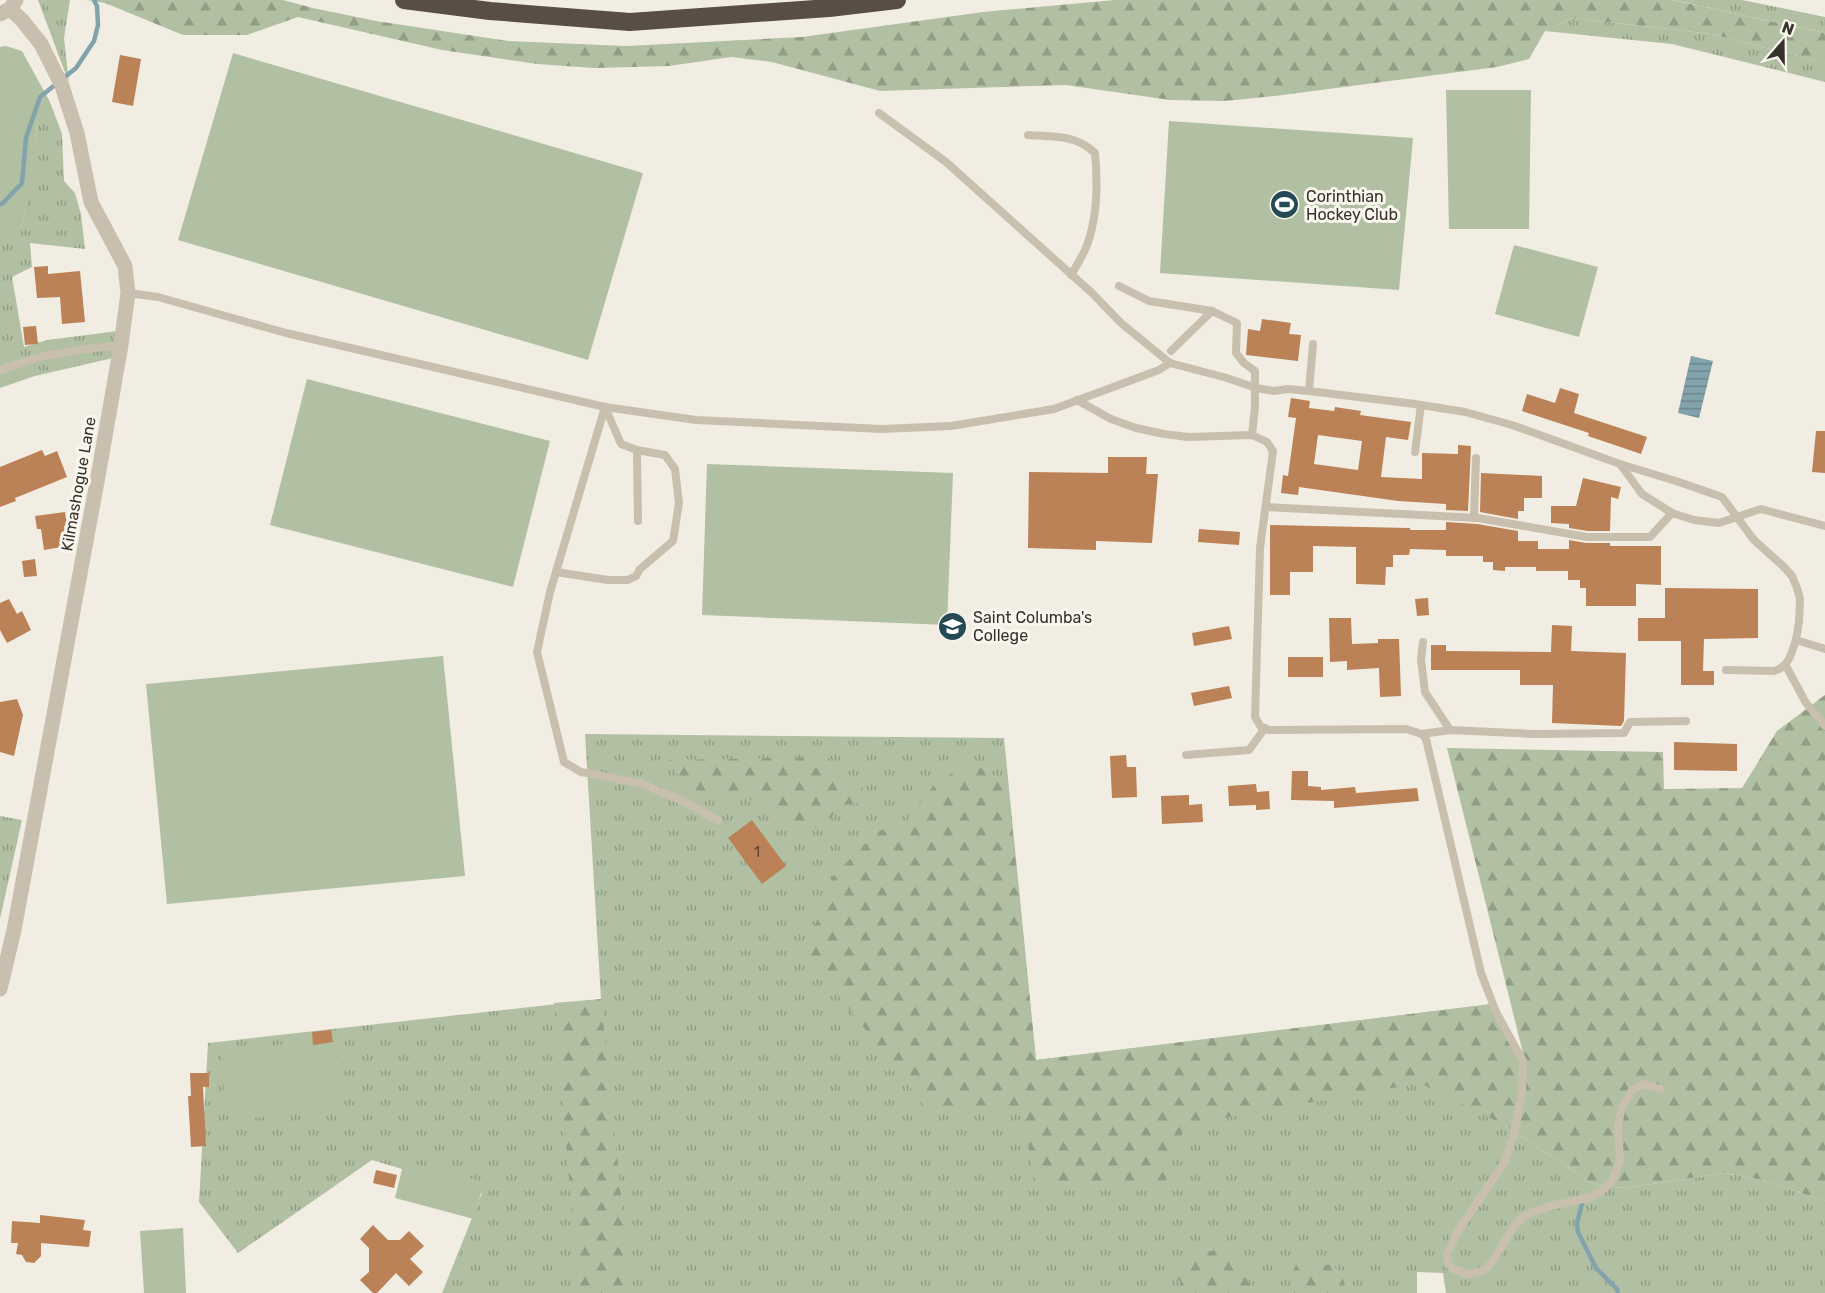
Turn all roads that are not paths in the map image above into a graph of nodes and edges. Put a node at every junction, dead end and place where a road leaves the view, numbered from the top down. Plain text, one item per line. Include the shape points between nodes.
1 (404, 0) edge
2 (897, 0) edge
3 (9, 8) edge
4 (879, 113) dead end
5 (1028, 135) dead end
6 (1071, 275) junction
7 (1119, 286) dead end
8 (128, 292) junction
9 (1212, 311) junction
10 (1313, 344) dead end
11 (121, 345) junction
12 (1171, 351) dead end
13 (1170, 363) junction
14 (0, 370) edge
15 (1256, 388) junction
16 (1309, 391) junction
17 (1077, 400) junction
18 (1421, 405) junction
19 (605, 407) junction
20 (1252, 435) junction
21 (638, 450) junction
22 (1415, 452) dead end
23 (1476, 458) dead end
24 (1620, 465) junction
25 (1266, 507) junction
26 (1672, 513) junction
27 (1737, 517) junction
28 (1474, 518) junction
29 (638, 521) dead end
30 (1825, 526) edge
31 (556, 572) junction
32 (1796, 640) junction
33 (1423, 642) dead end
34 (1825, 649) edge
35 (1786, 666) junction
36 (1726, 670) dead end
37 (1686, 721) dead end
38 (1825, 726) edge
39 (1264, 728) junction
40 (1449, 730) junction
41 (1422, 734) junction
42 (1186, 755) dead end
43 (718, 820) dead end
44 (0, 989) edge
45 (1660, 1089) dead end

1 - 2 highway via 630,22 829,9
3 - 8 street, Kilmashogue Lane via 33,33 62,86 77,133 91,202 125,266
4 - 6 lane via 946,162
5 - 6 lane via 1067,138 1085,143 1095,153 1097,181 1092,231
6 - 13 lane
7 - 9 lane via 1149,301
8 - 11 street, Kilmashogue Lane
8 - 19 lane
9 - 12 lane
9 - 15 lane via 1237,323 1236,353 1255,371
10 - 16 lane
11 - 14 lane via 42,356
11 - 44 street, Kilmashogue Lane
13 - 15 lane
13 - 17 lane
15 - 16 lane
15 - 20 lane
16 - 18 lane
17 - 19 lane via 1054,409 951,426 882,429 696,420
17 - 20 lane via 1111,419 1164,434
18 - 22 lane
18 - 24 lane via 1512,425
19 - 21 lane via 621,444
19 - 31 lane
20 - 25 lane via 1267,442 1273,451
21 - 29 lane
21 - 31 lane via 665,455 675,469 679,503 673,541 628,580
23 - 28 lane
24 - 26 lane via 1642,494
24 - 27 lane via 1722,497
25 - 28 lane
25 - 39 lane via 1260,548 1255,717
26 - 27 lane via 1719,523
26 - 28 lane via 1650,537 1587,537
27 - 30 lane via 1761,509
27 - 32 lane via 1754,540 1792,576 1800,611
31 - 43 lane via 537,652 564,762 581,772 643,784
32 - 34 lane
32 - 35 lane
33 - 40 lane via 1425,693
35 - 36 lane via 1773,671
35 - 38 lane via 1806,703
37 - 40 lane via 1630,722 1624,733
39 - 41 lane via 1406,729
39 - 42 lane via 1249,750
40 - 41 lane
41 - 45 lane via 1481,973 1522,1061 1522,1093 1514,1136 1504,1163 1458,1231 1448,1263 1468,1274 1483,1271 1525,1215 1592,1197 1605,1188 1620,1161 1618,1125 1622,1107 1632,1090 1643,1084

